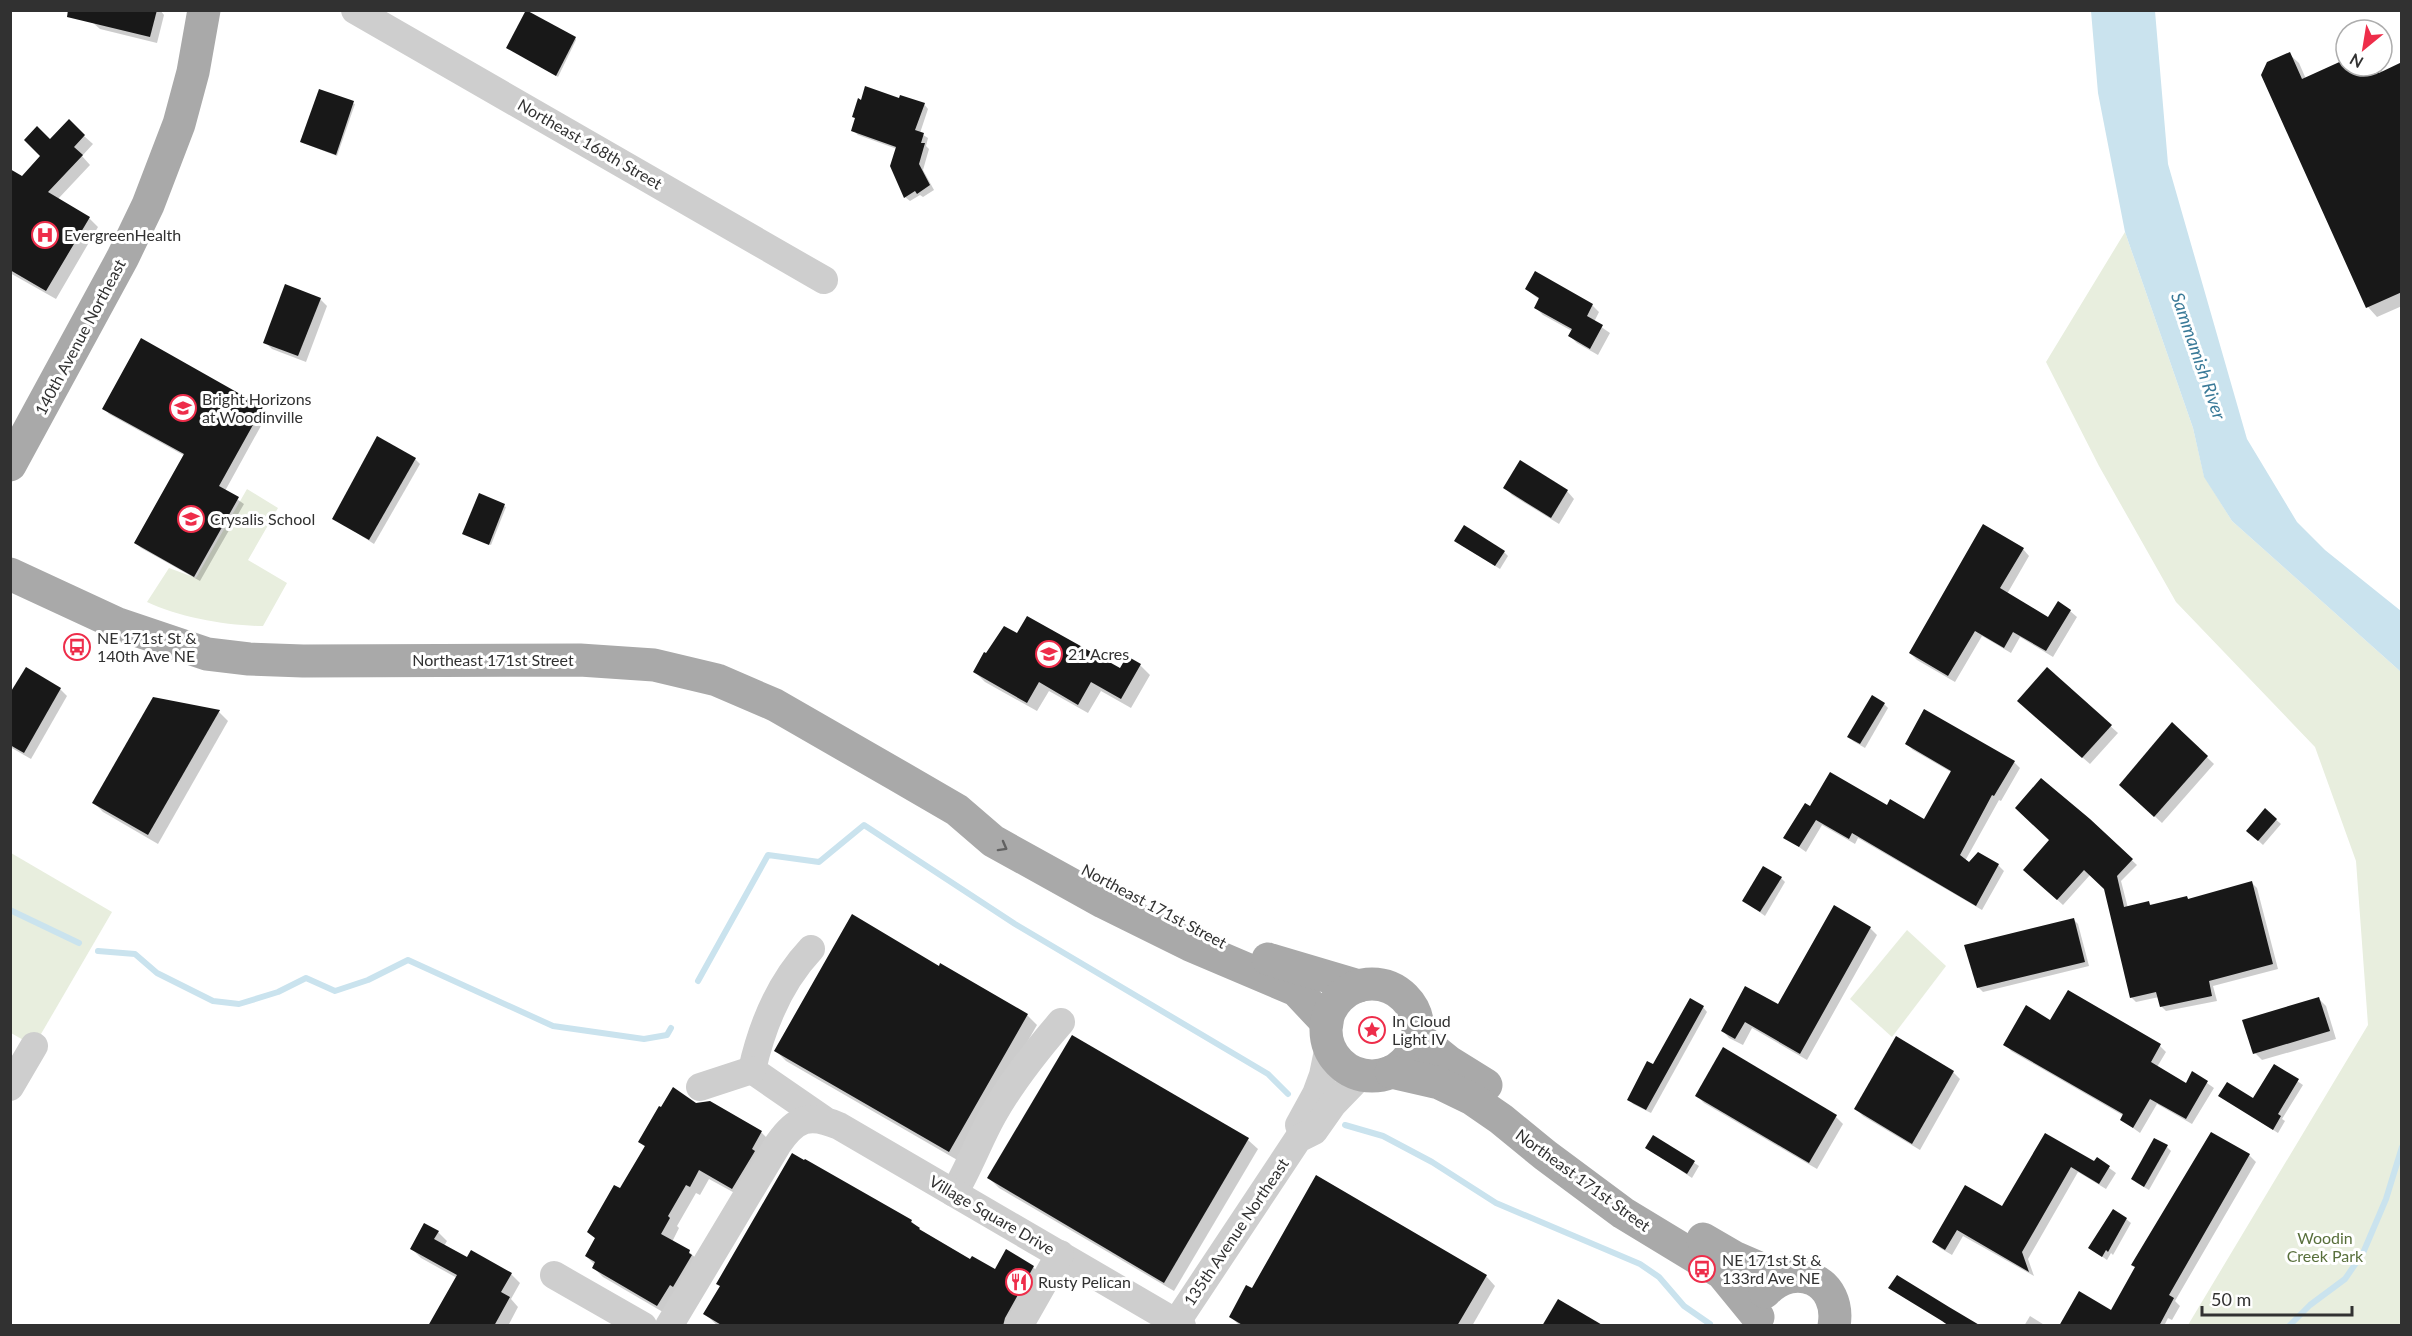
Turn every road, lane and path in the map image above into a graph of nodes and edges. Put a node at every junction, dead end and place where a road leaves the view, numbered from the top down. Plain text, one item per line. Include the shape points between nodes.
1 (204, 10) edge
2 (355, 10) edge
3 (824, 280) dead end
4 (10, 465) edge
5 (10, 574) edge
6 (957, 810) junction
7 (811, 949) dead end
8 (1359, 986) junction
9 (1061, 1022) dead end
10 (1328, 1035) junction
11 (1418, 1037) junction
12 (34, 1046) dead end
13 (752, 1070) junction
14 (1377, 1073) junction
15 (10, 1087) edge
16 (700, 1087) dead end
17 (811, 1120) junction
18 (1298, 1139) junction
19 (954, 1193) junction
20 (1059, 1254) junction
21 (554, 1275) dead end
22 (1782, 1278) junction
23 (1759, 1321) edge
24 (1838, 1321) edge
25 (1178, 1324) edge
26 (643, 1326) edge
27 (669, 1326) edge
28 (1019, 1326) edge

1 - 4 main road, 140th Avenue Northeast via 194,72 148,205
2 - 3 street, Northeast 168th Street
5 - 6 main road, Northeast 171st Street via 118,624 207,654 303,661 580,660 654,665 717,680 775,705
6 - 8 main road, Northeast 171st Street via 1005,822 1112,885 1230,947
6 -> 10 main road, Northeast 171st Street via 993,842 1103,902 1190,945 1296,990
7 - 13 street via 773,1005
8 - 10 main road via 1335,1003
8 - 11 main road via 1382,985 1404,996 1413,1008
9 - 19 street via 1022,1069 993,1115
10 - 14 main road via 1337,1059 1348,1069
10 - 18 street, 135th Avenue Northeast via 1323,1075 1299,1122
11 - 14 main road via 1404,1063
11 - 22 main road, Northeast 171st Street via 1465,1073 1532,1115 1592,1170 1624,1192 1734,1257
12 - 15 street
13 - 16 street
13 - 17 street, Village Square Drive
14 - 18 street, 135th Avenue Northeast via 1333,1104 1314,1131
14 - 23 main road, Northeast 171st Street via 1439,1083 1472,1099 1623,1213 1717,1269
17 - 19 street, Village Square Drive
17 - 27 street via 788,1130 778,1144
18 - 25 street, 135th Avenue Northeast
19 - 20 street, Village Square Drive
20 - 25 street, Village Square Drive
20 - 28 street
21 - 26 street
22 - 23 main road via 1764,1294
22 - 24 main road via 1794,1275 1818,1281 1830,1295

